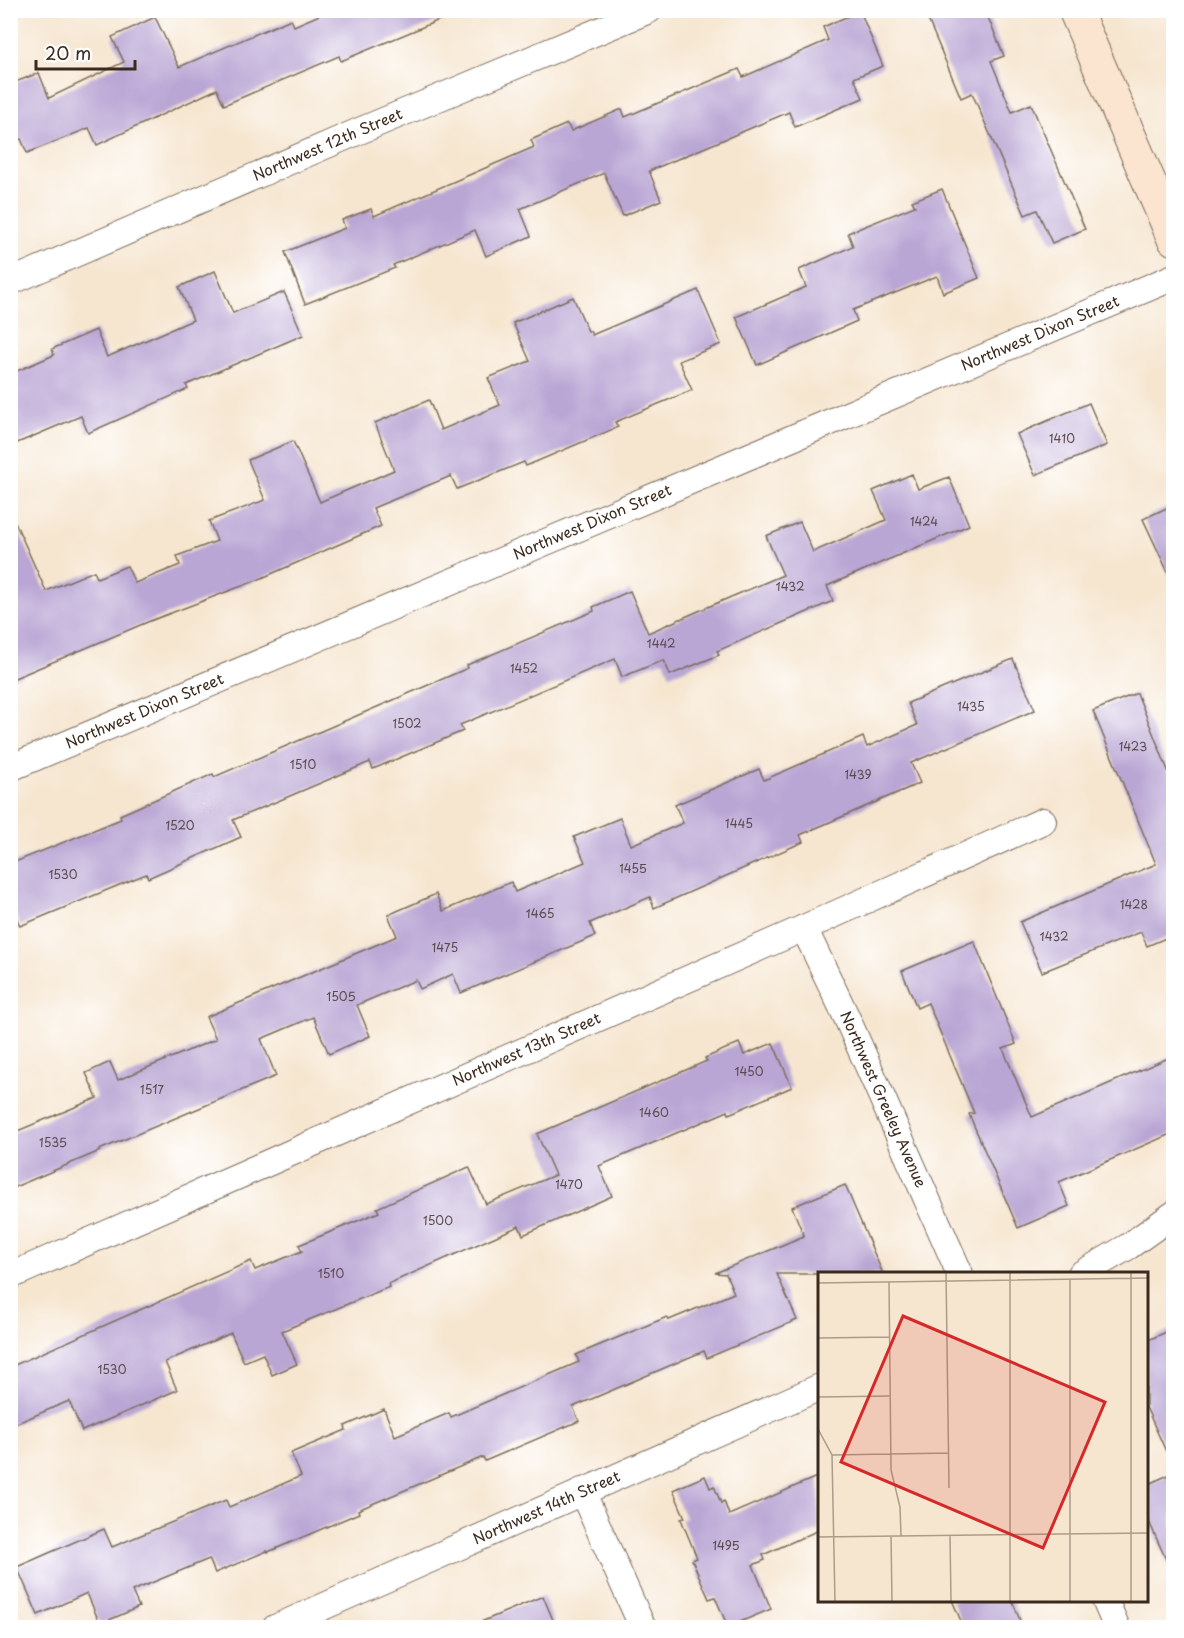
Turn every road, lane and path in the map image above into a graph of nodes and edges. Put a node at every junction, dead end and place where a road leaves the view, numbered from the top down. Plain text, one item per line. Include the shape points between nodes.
1 (649, 10) edge
2 (1075, 10) edge
3 (1173, 239) edge
4 (1173, 277) edge
5 (10, 282) edge
6 (10, 768) edge
7 (1042, 821) dead end
8 (804, 927) junction
9 (1173, 1214) edge
10 (959, 1272) edge
11 (1084, 1272) edge
12 (10, 1276) edge
13 (818, 1387) edge
14 (582, 1491) junction
15 (1106, 1602) edge
16 (274, 1628) edge
17 (643, 1628) edge
18 (1117, 1628) edge

1 - 5 street, Northwest 12th Street
2 - 3 main road
4 - 6 street, Northwest Dixon Street
7 - 8 street, Northwest 13th Street
8 - 10 street, Northwest Greeley Avenue
8 - 12 street, Northwest 13th Street
9 - 11 street
13 - 14 street, Northwest 14th Street
14 - 16 street, Northwest 14th Street
14 - 17 street
15 - 18 street

